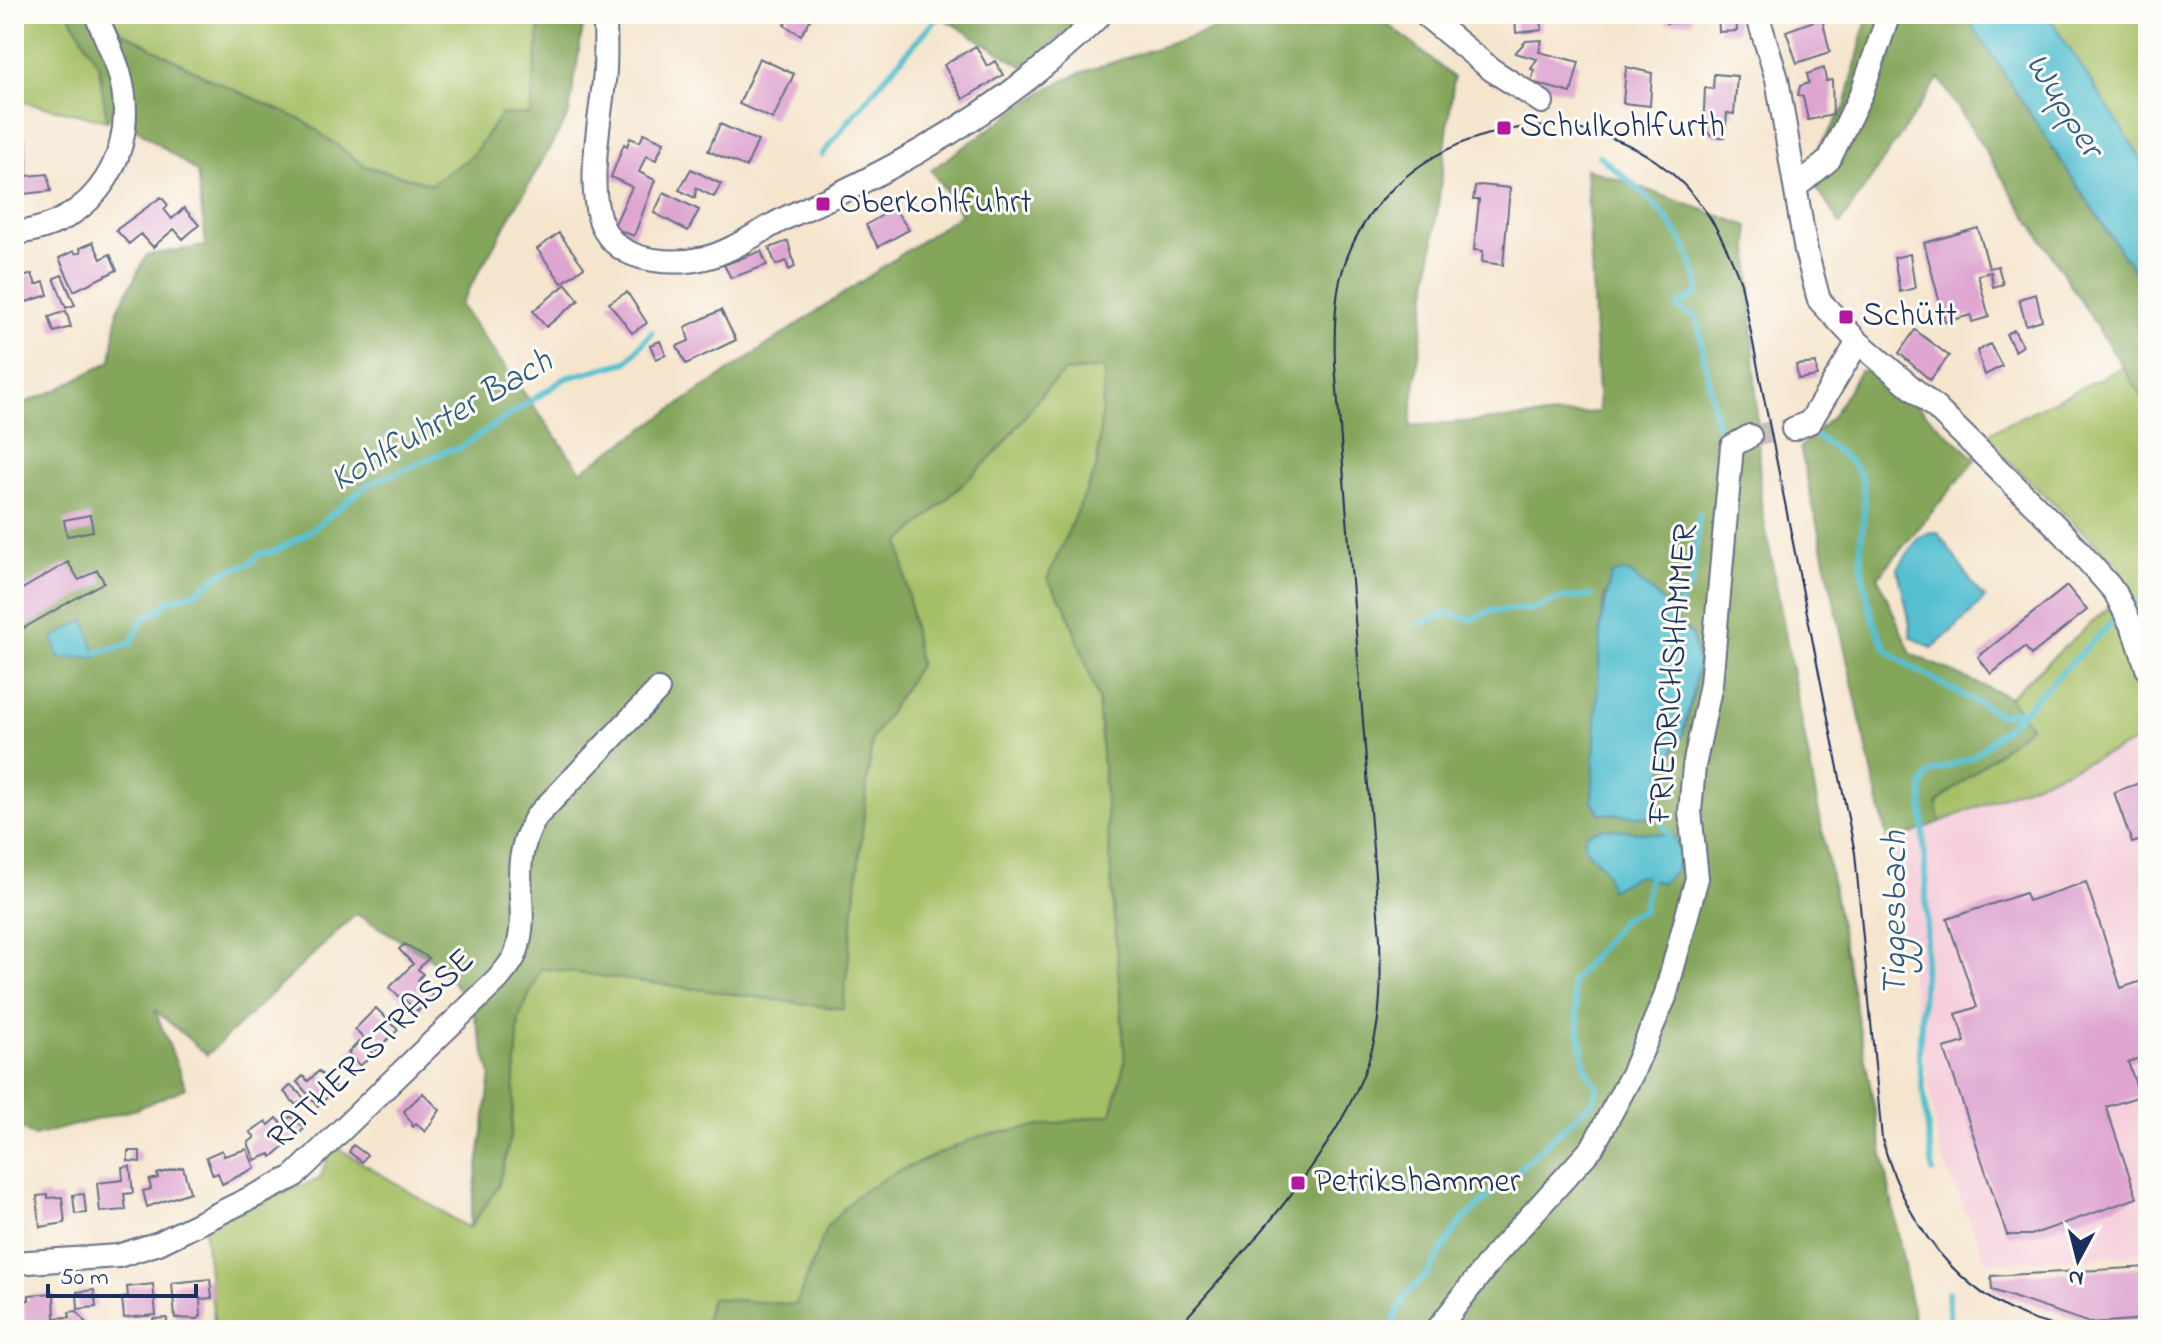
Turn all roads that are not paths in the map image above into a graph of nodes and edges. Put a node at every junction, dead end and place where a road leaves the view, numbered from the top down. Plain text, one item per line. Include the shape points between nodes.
1 (96, 14) edge
2 (605, 14) edge
3 (1101, 14) edge
4 (1424, 14) edge
5 (1757, 14) edge
6 (1889, 14) edge
7 (1542, 102) dead end
8 (1796, 187) junction
9 (14, 233) edge
10 (1858, 342) junction
11 (1793, 429) tunnel mouth
12 (1750, 436) tunnel mouth
13 (2148, 671) edge
14 (658, 690) dead end
15 (14, 1263) edge
16 (1437, 1330) edge

1 - 9 street via 119,74 125,125 119,159 106,184 71,216
2 - 3 street via 597,207 608,236 625,251 649,260 706,258 892,169 1041,71
4 - 7 street via 1492,70
5 - 8 street via 1777,79
6 - 8 street via 1862,92 1829,160
8 - 10 street via 1819,300
10 - 11 street via 1810,422
10 - 13 street via 1937,409 2065,535 2115,592
12 - 16 street, FRIEDRICHSHAMMER via 1732,446 1726,483 1711,684 1690,812 1697,878 1665,997 1592,1148 1494,1256
14 - 15 street, RATHER STRASSE via 536,817 523,838 516,956 293,1177 159,1243 118,1256

